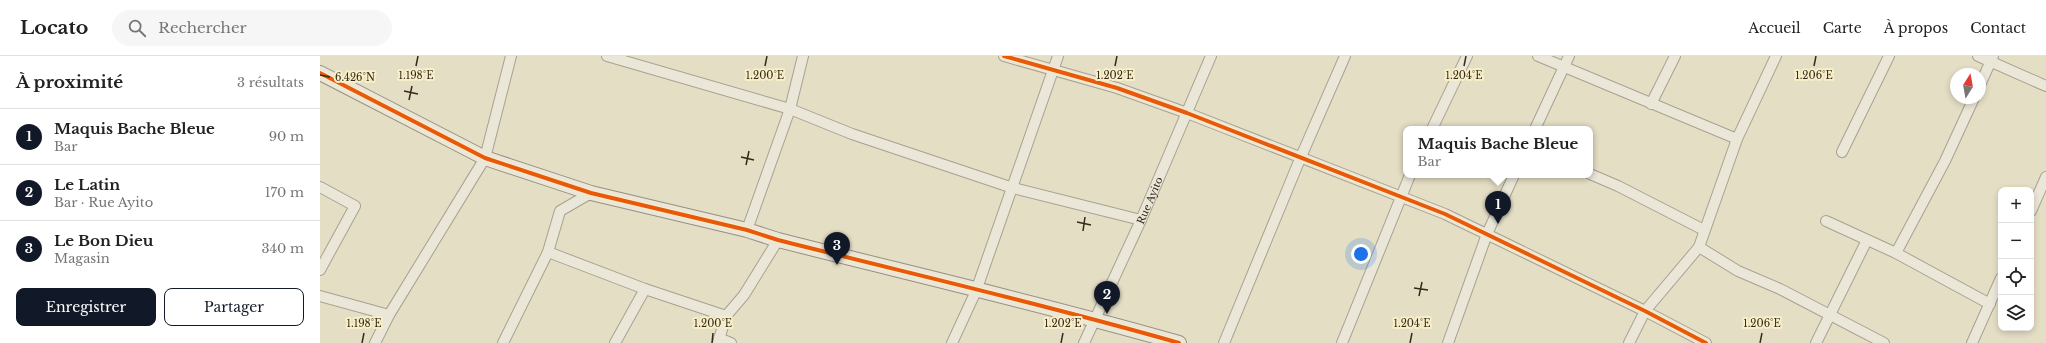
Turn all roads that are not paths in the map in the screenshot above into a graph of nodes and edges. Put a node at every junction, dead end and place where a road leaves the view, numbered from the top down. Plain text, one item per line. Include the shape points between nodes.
1 (511, 56) edge
2 (607, 56) edge
3 (803, 56) edge
4 (1004, 56) edge
5 (1058, 56) edge
6 (1211, 56) edge
7 (1345, 56) edge
8 (1467, 56) edge
9 (1538, 56) edge
10 (1569, 56) edge
11 (1674, 56) edge
12 (1776, 56) edge
13 (1889, 56) edge
14 (1978, 56) edge
15 (1992, 59) edge
16 (1563, 68) junction
17 (1052, 70) junction
18 (1986, 72) edge
19 (320, 73) edge
20 (2046, 86) edge
21 (1651, 104) junction
22 (1971, 104) edge
23 (790, 109) junction
24 (1187, 113) junction
25 (1433, 126) edge
26 (1536, 126) edge
27 (1737, 139) junction
28 (1842, 152) dead end
29 (484, 158) junction
30 (1300, 159) junction
31 (1593, 175) edge
32 (2046, 177) edge
33 (1409, 178) edge
34 (1513, 178) edge
35 (320, 187) edge
36 (1013, 188) junction
37 (591, 193) junction
38 (1400, 197) junction
39 (2034, 203) edge
40 (1141, 220) junction
41 (1826, 221) dead end
42 (747, 230) junction
43 (1704, 230) junction
44 (1487, 234) junction
45 (778, 240) junction
46 (1867, 240) junction
47 (1699, 247) junction
48 (548, 252) junction
49 (1896, 253) junction
50 (320, 270) edge
51 (1998, 285) edge
52 (645, 289) junction
53 (976, 291) junction
54 (320, 296) edge
55 (1990, 304) junction
56 (1645, 311) junction
57 (389, 315) junction
58 (1831, 315) junction
59 (726, 316) junction
60 (1096, 319) junction
61 (719, 341) edge
62 (375, 343) edge
63 (503, 343) edge
64 (615, 343) edge
65 (731, 343) edge
66 (952, 343) edge
67 (1084, 343) edge
68 (1179, 343) edge
69 (1224, 343) edge
70 (1342, 343) edge
71 (1448, 343) edge
72 (1629, 343) edge
73 (1706, 343) edge
74 (1816, 343) edge
75 (1884, 343) edge
76 (1972, 343) edge

1 - 29 street
2 - 23 street
3 - 23 street
4 - 17 street
5 - 17 street
6 - 24 street, Rue Ayito
7 - 30 street
8 - 25 street
9 - 16 street
10 - 16 street
11 - 21 street
12 - 27 street
13 - 28 street
14 - 15 street
15 - 18 street
15 - 20 street
16 - 21 street
16 - 26 street
17 - 24 street via 1117,88
17 - 36 street
19 - 29 street
21 - 27 street
22 - 49 street
23 - 36 street via 852,134
23 - 42 street
24 - 30 street
24 - 40 street, Rue Ayito
27 - 43 street
29 - 37 street
29 - 57 street
30 - 38 street
30 - 69 street
31 - 43 street
32 - 39 street
33 - 38 street
34 - 44 street
35 - 50 street via 355,206
36 - 40 street
36 - 53 street
37 - 42 street
37 - 48 street via 560,211
38 - 44 street
38 - 70 street
40 - 60 street, Rue Ayito
41 - 46 street
42 - 45 street
43 - 47 street
44 - 56 street
44 - 71 street
45 - 53 street
45 - 59 street via 744,295
46 - 49 street
46 - 58 street
47 - 56 street
47 - 58 street via 1738,271
48 - 52 street
48 - 63 street
49 - 55 street
51 - 55 street
52 - 59 street
52 - 64 street
53 - 60 street
53 - 66 street
54 - 57 street
55 - 76 street
56 - 72 street
56 - 73 street
57 - 62 street
58 - 74 street
58 - 75 street
59 - 61 street
60 - 67 street, Rue Ayito
60 - 68 street
61 - 65 street

